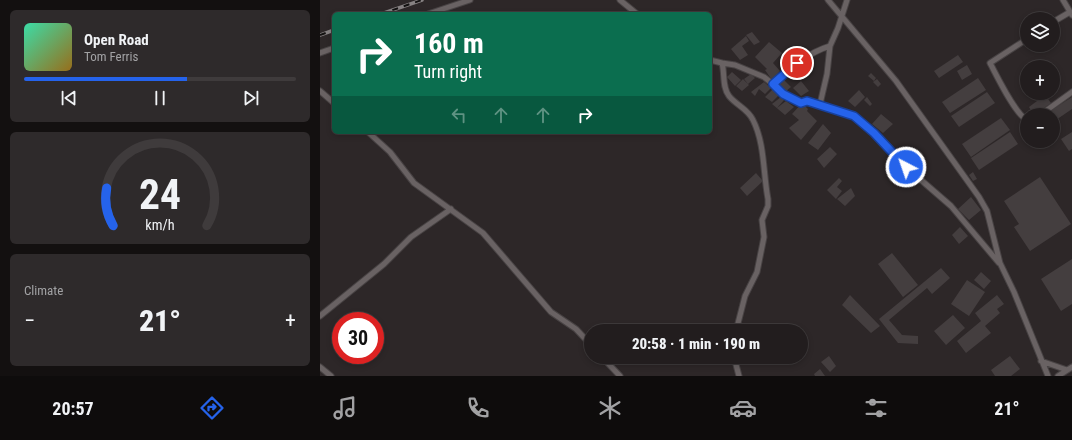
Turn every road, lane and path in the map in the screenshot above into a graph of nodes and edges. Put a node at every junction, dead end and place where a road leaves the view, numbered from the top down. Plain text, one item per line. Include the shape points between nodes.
1 (470, 0) edge
2 (620, 0) edge
3 (828, 0) edge
4 (847, 0) edge
5 (1063, 0) edge
6 (434, 12) edge
7 (635, 12) edge
8 (1071, 13) edge
9 (841, 18) junction
10 (1060, 18) edge
11 (1020, 44) edge
12 (830, 46) junction
13 (332, 49) edge
14 (320, 53) edge
15 (712, 60) edge
16 (722, 63) junction
17 (773, 84) junction
18 (320, 91) edge
19 (1072, 92) edge
20 (332, 101) edge
21 (820, 104) junction
22 (1050, 108) edge
23 (1020, 114) edge
24 (370, 134) edge
25 (450, 209) junction
26 (1000, 264) junction
27 (320, 316) edge
28 (738, 324) edge
29 (584, 338) edge
30 (1041, 361) junction
31 (609, 364) edge
32 (736, 364) edge
33 (320, 367) edge
34 (1070, 369) edge
35 (1047, 374) edge
36 (331, 376) edge
37 (620, 376) edge
38 (739, 376) edge
39 (1041, 376) edge
40 (1058, 376) edge

1 - 6 street
2 - 7 street
3 - 9 street
4 - 9 street
5 - 8 street
8 - 10 street
9 - 12 street
9 - 26 street via 896,81 980,197 987,211
11 - 23 street via 990,63
12 - 17 street via 805,57
12 - 21 street via 830,59
13 - 14 street
15 - 16 street
16 - 17 street via 745,68
16 - 28 street via 728,96 751,115 758,134 768,202 762,220 764,237 757,272 744,296
17 - 21 street via 783,94 801,103 807,101
18 - 20 street
19 - 22 street
21 - 26 street via 854,116 864,123 906,167 951,206
24 - 25 street via 390,152 414,184
25 - 27 street via 411,237 384,264
25 - 29 street via 482,233 551,312
26 - 30 street
30 - 34 street
30 - 35 street
31 - 37 street
32 - 38 street
33 - 36 street
34 - 40 street
35 - 39 street

